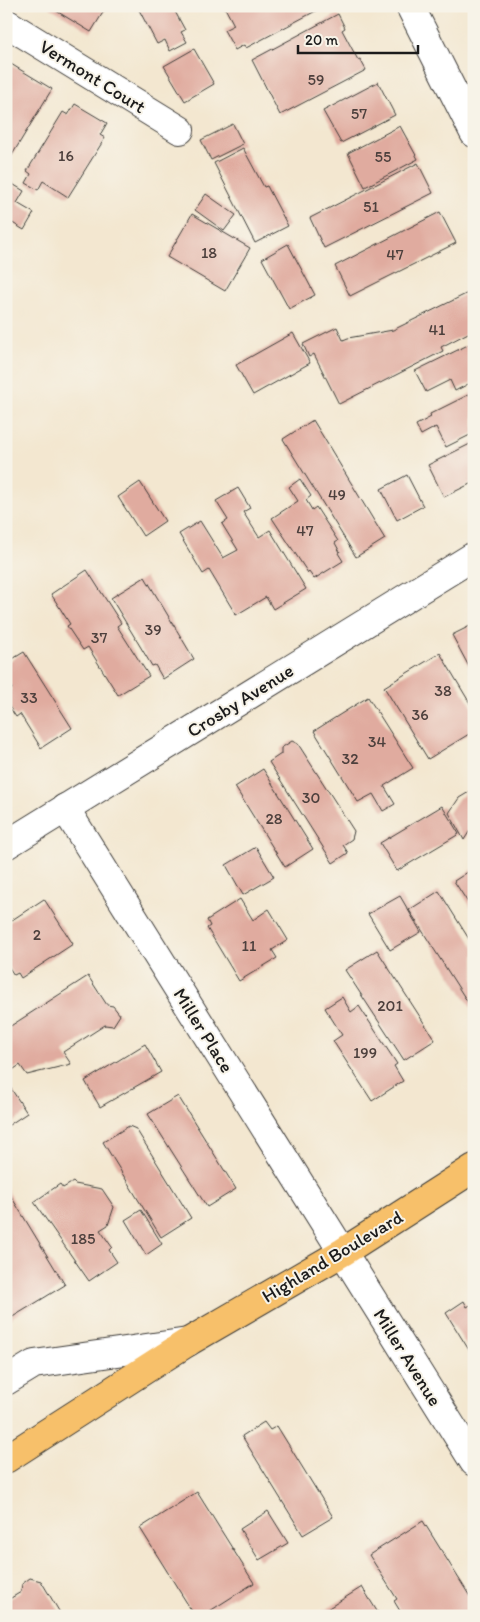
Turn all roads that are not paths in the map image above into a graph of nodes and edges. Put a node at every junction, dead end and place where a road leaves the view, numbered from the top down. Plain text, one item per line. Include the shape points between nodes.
1 (410, 6) edge
2 (6, 23) edge
3 (180, 130) dead end
4 (474, 133) edge
5 (474, 556) edge
6 (65, 808) junction
7 (6, 845) edge
8 (474, 1168) edge
9 (343, 1252) junction
10 (188, 1342) junction
11 (6, 1381) edge
12 (6, 1459) edge
13 (474, 1462) edge

1 - 4 street
2 - 3 street, Vermont Court
5 - 6 street, Crosby Avenue
6 - 7 street, Crosby Avenue
6 - 9 street, Miller Place
8 - 9 main road, Highland Boulevard
9 - 10 main road, Highland Boulevard
9 - 13 street, Miller Avenue
10 - 11 street, Highland Boulevard via 34,1364
10 - 12 main road, Highland Boulevard

